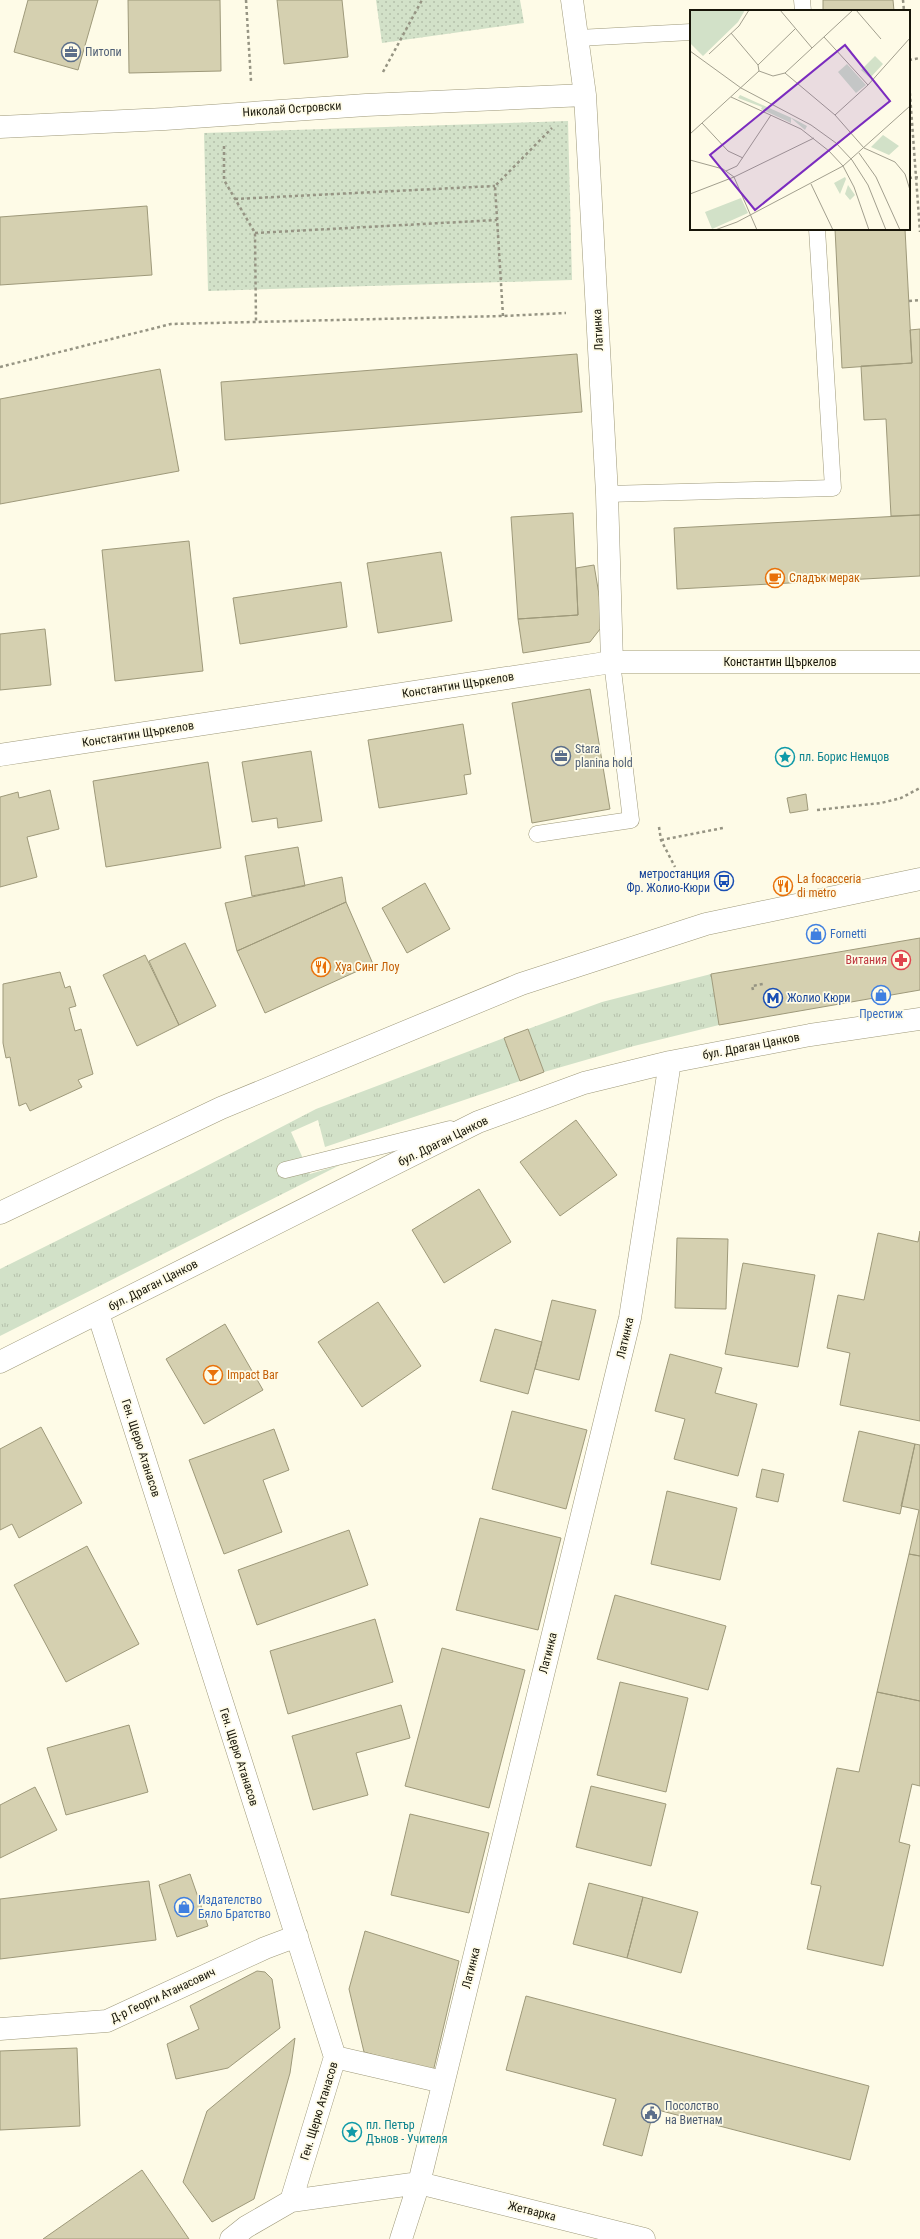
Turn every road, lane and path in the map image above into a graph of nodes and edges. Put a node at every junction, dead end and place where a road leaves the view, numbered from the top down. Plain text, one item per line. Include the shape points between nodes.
1 (246, 0) edge
2 (422, 0) edge
3 (572, 0) edge
4 (802, 0) edge
5 (903, 0) edge
6 (803, 10) edge
7 (904, 10) edge
8 (690, 32) edge
9 (578, 38) junction
10 (920, 58) edge
11 (910, 60) edge
12 (585, 95) junction
13 (910, 95) edge
14 (366, 105) junction
15 (253, 112) junction
16 (224, 114) junction
17 (0, 127) edge
18 (910, 178) edge
19 (916, 178) junction
20 (920, 178) edge
21 (495, 186) junction
22 (235, 199) junction
23 (497, 220) junction
24 (817, 230) edge
25 (920, 232) edge
26 (255, 233) junction
27 (920, 300) edge
28 (909, 302) dead end
29 (597, 311) junction
30 (503, 316) junction
31 (256, 322) junction
32 (0, 367) edge
33 (606, 494) junction
34 (612, 662) junction
35 (920, 662) edge
36 (0, 755) edge
37 (920, 788) edge
38 (817, 810) dead end
39 (723, 828) dead end
40 (537, 834) dead end
41 (660, 840) dead end
42 (920, 879) edge
43 (763, 984) dead end
44 (753, 990) dead end
45 (920, 1019) edge
46 (670, 1062) junction
47 (478, 1122) junction
48 (285, 1170) dead end
49 (0, 1214) edge
50 (98, 1313) junction
51 (0, 1362) edge
52 (297, 1936) junction
53 (0, 2029) edge
54 (335, 2057) junction
55 (443, 2082) junction
56 (419, 2183) junction
57 (291, 2202) junction
58 (231, 2239) edge
59 (400, 2239) edge
60 (644, 2239) edge

1 - 15 path
2 - 14 path
3 - 9 street, Латинка
4 - 6 lane
5 - 7 path
8 - 9 lane
9 - 12 street, Латинка
10 - 11 path
12 - 14 street, Николай Островски
12 - 21 path
12 - 29 street, Латинка
13 - 19 path
14 - 15 street, Николай Островски
15 - 16 street, Николай Островски
16 - 17 street, Николай Островски
16 - 22 path via 224,180
18 - 19 path
19 - 20 path
19 - 25 path
21 - 22 path
21 - 23 path
22 - 26 path
23 - 26 path
23 - 30 path
24 - 33 lane via 833,488
26 - 31 path
27 - 28 path
29 - 30 path
29 - 33 street, Латинка
30 - 31 path
31 - 32 path via 171,324
33 - 34 street, Латинка
34 - 35 street, Константин Щъркелов
34 - 36 street, Константин Щъркелов
34 - 40 lane via 631,820
37 - 38 path via 901,798 881,803
39 - 41 path
42 - 49 street via 706,924 521,984 221,1108
43 - 44 path via 752,986
45 - 46 street, бул. Драган Цанков via 810,1035
46 - 47 street, бул. Драган Цанков via 584,1083
46 - 55 street, Латинка via 630,1318
47 - 48 lane
47 - 50 street, бул. Драган Цанков
50 - 51 street, бул. Драган Цанков
50 - 52 street, Ген. Щерю Атанасов
52 - 53 street, Д-р Георги Атанасович via 265,1948 107,2021
52 - 54 street, Ген. Щерю Атанасов
54 - 55 street
54 - 57 street, Ген. Щерю Атанасов
55 - 56 street, Латинка
56 - 57 street
56 - 59 street, Латинка
56 - 60 street, Жетварка
57 - 58 street via 246,2227

